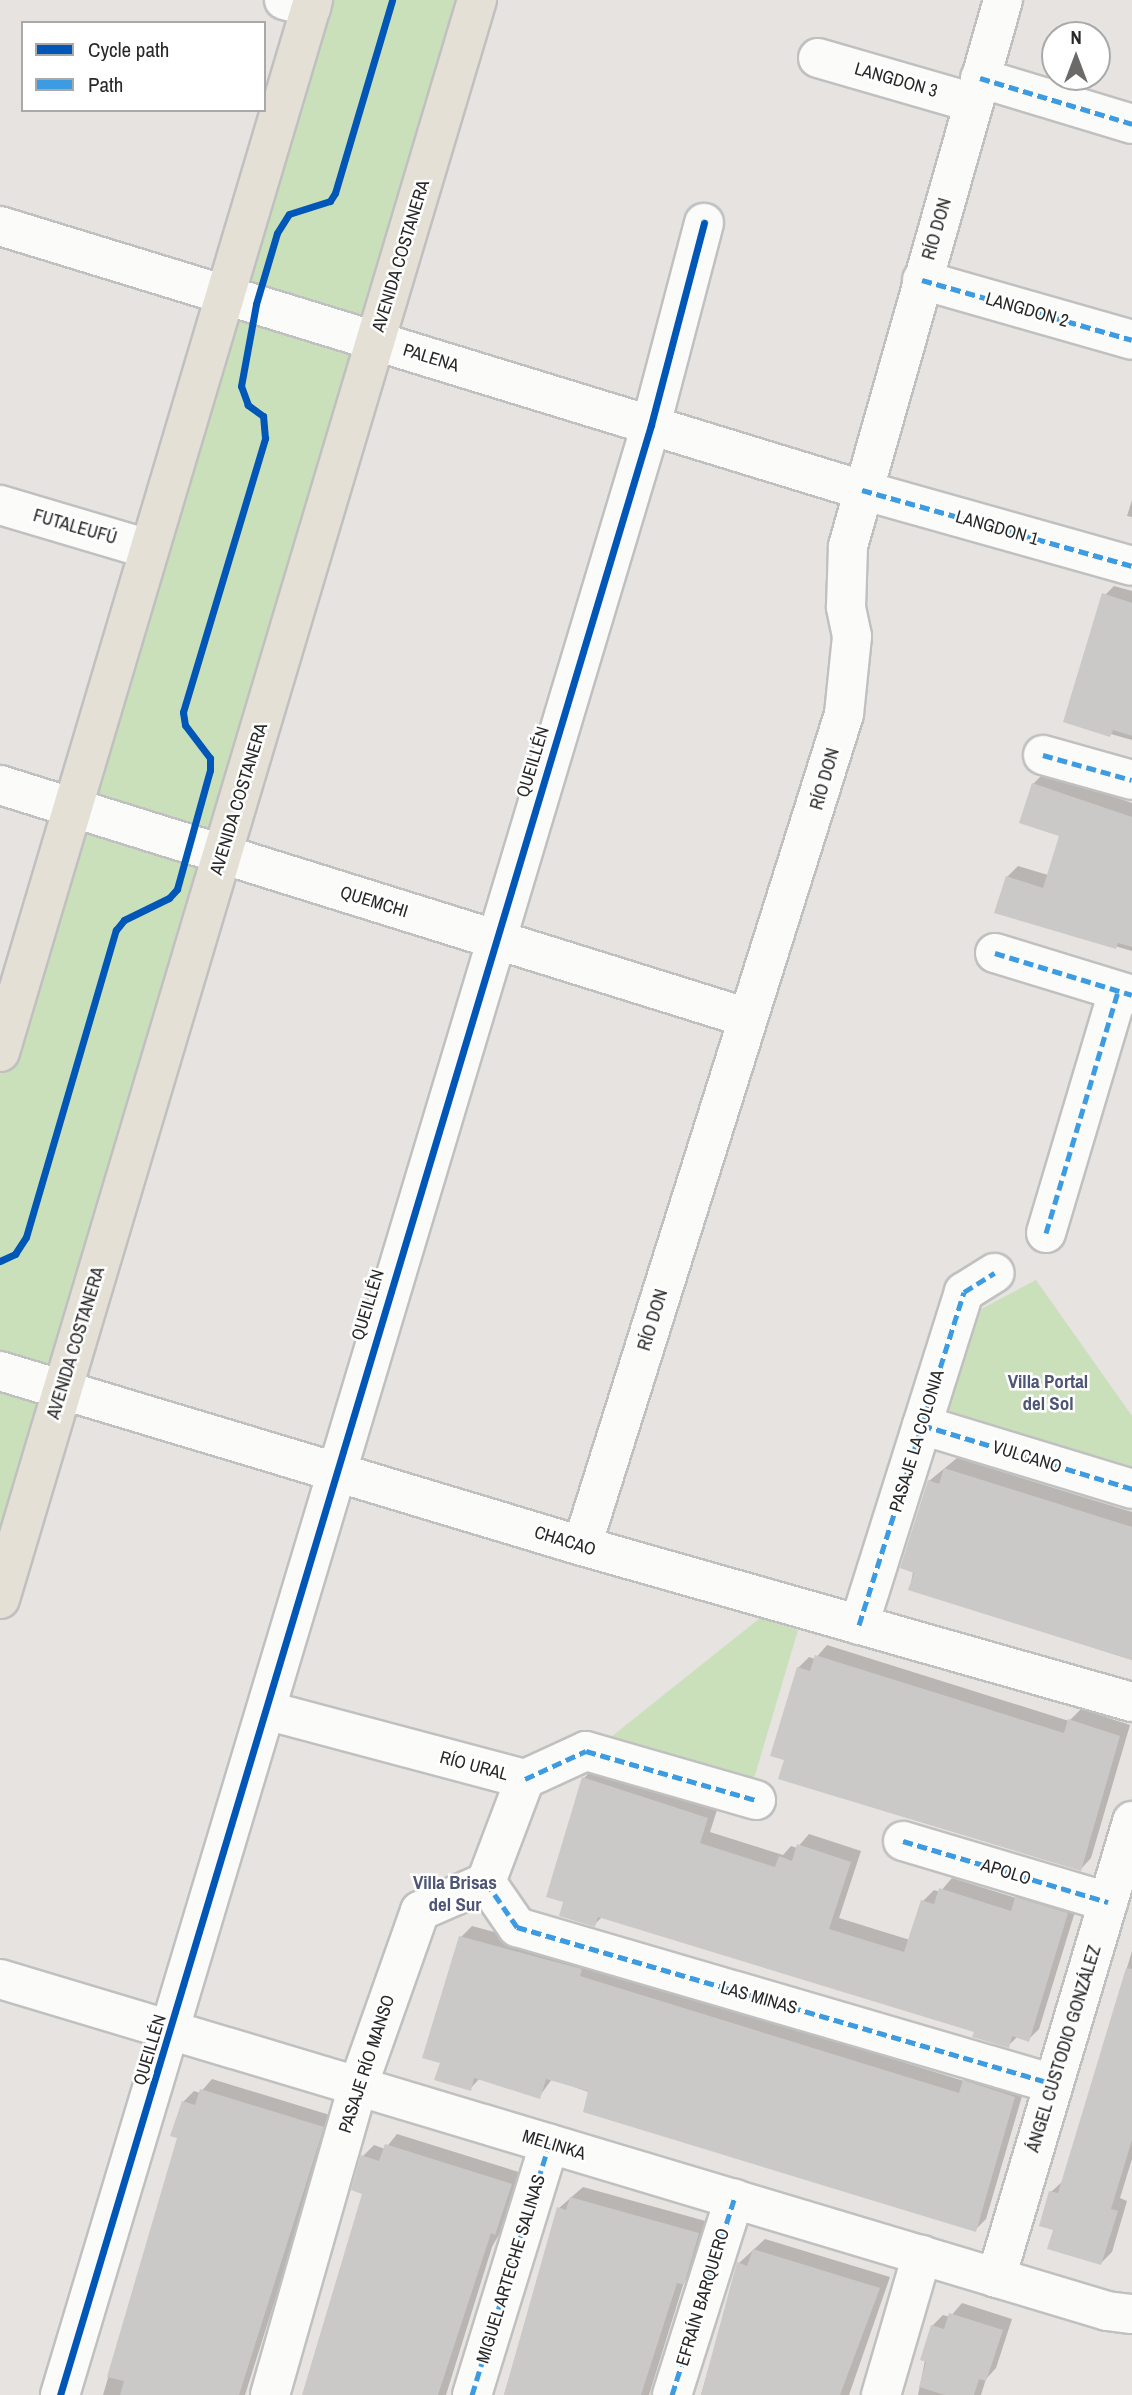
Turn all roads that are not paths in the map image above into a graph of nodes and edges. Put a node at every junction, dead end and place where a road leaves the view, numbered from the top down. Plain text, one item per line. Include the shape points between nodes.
1 (477, 0) edge
2 (1003, 0) edge
3 (303, 2) edge
4 (818, 58) dead end
5 (977, 91) junction
6 (1132, 124) edge
7 (704, 223) dead end
8 (0, 226) edge
9 (922, 280) junction
10 (225, 295) junction
11 (375, 340) junction
12 (1132, 340) edge
13 (651, 425) junction
14 (862, 489) junction
15 (0, 505) edge
16 (149, 549) junction
17 (1132, 566) edge
18 (1043, 755) dead end
19 (1132, 780) edge
20 (0, 785) edge
21 (72, 808) junction
22 (222, 855) junction
23 (495, 940) junction
24 (995, 953) dead end
25 (1125, 993) edge
26 (748, 1018) junction
27 (0, 1052) edge
28 (1046, 1233) dead end
29 (995, 1273) dead end
30 (0, 1371) edge
31 (63, 1390) junction
32 (922, 1425) junction
33 (333, 1471) junction
34 (1132, 1489) edge
35 (582, 1546) junction
36 (0, 1599) edge
37 (859, 1625) junction
38 (1132, 1702) edge
39 (269, 1711) junction
40 (525, 1779) junction
41 (755, 1800) dead end
42 (1132, 1821) edge
43 (903, 1841) dead end
44 (486, 1882) junction
45 (1108, 1902) junction
46 (0, 1979) edge
47 (172, 2031) junction
48 (1054, 2084) junction
49 (358, 2087) junction
50 (550, 2144) junction
51 (734, 2199) junction
52 (922, 2255) junction
53 (996, 2277) junction
54 (1120, 2312) edge
55 (60, 2395) edge
56 (270, 2395) edge
57 (472, 2395) edge
58 (672, 2395) edge
59 (881, 2395) edge

1 - 11 main road, AVENIDA COSTANERA
2 - 5 street, RÍO DON
3 - 10 main road
4 - 5 street, LANGDON 3
5 - 6 street, LANGDON 3
5 - 9 street, RÍO DON
7 - 13 street, QUEILLÉN
8 - 10 street, PALENA
9 - 12 street, LANGDON 2
9 - 14 street, RÍO DON
10 - 11 street, PALENA
10 - 16 main road
11 - 13 street, PALENA
11 - 22 main road, AVENIDA COSTANERA
13 - 14 street, PALENA
13 - 23 street, QUEILLÉN
14 - 17 street, LANGDON 1
14 - 26 street, RÍO DON via 845,580 852,636 844,714
15 - 16 street, FUTALEUFÚ
16 - 21 main road
18 - 19 street
20 - 21 street, QUEMCHI
21 - 22 street, QUEMCHI
21 - 27 main road
22 - 23 street, QUEMCHI
22 - 31 main road, AVENIDA COSTANERA
23 - 26 street, QUEMCHI
23 - 33 street, QUEILLÉN
24 - 25 street
25 - 28 street
26 - 35 street, RÍO DON
29 - 32 street, PASAJE LA COLONIA via 964,1292
30 - 31 street, CHACAO
31 - 33 street, CHACAO
31 - 36 main road, AVENIDA COSTANERA
32 - 34 street, VULCANO
32 - 37 street, PASAJE LA COLONIA
33 - 35 street, CHACAO
33 - 39 street, QUEILLÉN
35 - 37 street, CHACAO
37 - 38 street, CHACAO
39 - 40 street, RÍO URAL
39 - 47 street, QUEILLÉN
40 - 41 street, RÍO URAL via 586,1751
40 - 44 street
42 - 45 street, ÁNGEL CUSTODIO GONZÁLEZ
43 - 45 street, APOLO
44 - 48 street, LAS MINAS via 517,1927
44 - 49 street, PASAJE RÍO MANSO via 420,1911
45 - 48 street, ÁNGEL CUSTODIO GONZÁLEZ
46 - 47 street, MELINKA
47 - 49 street, MELINKA
47 - 55 street, QUEILLÉN
48 - 53 street, ÁNGEL CUSTODIO GONZÁLEZ
49 - 50 street, MELINKA
49 - 56 street, PASAJE RÍO MANSO
50 - 51 street, MELINKA
50 - 57 street, MIGUEL ARTECHE SALINAS
51 - 52 street, MELINKA
51 - 58 street, EFRAÍN BARQUERO
52 - 53 street, MELINKA
52 - 59 street
53 - 54 street, MELINKA

